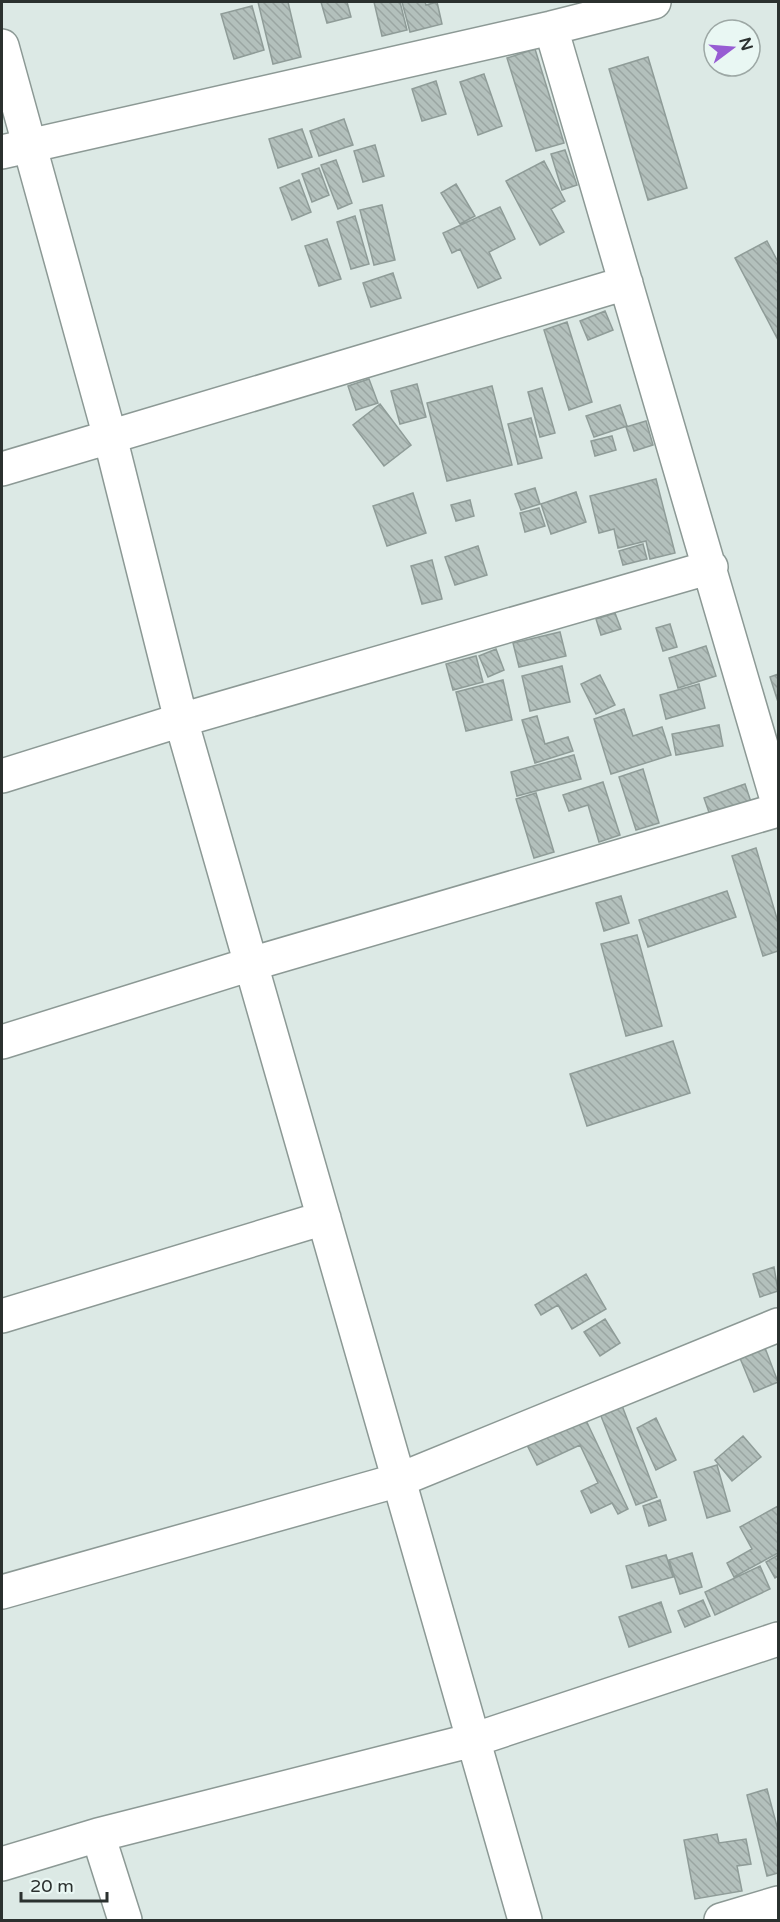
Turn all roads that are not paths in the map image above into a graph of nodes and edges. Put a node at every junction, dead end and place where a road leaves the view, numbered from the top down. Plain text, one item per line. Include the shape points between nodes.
1 (654, 2) edge
2 (551, 28) junction
3 (2, 46) edge
4 (15, 148) edge
5 (626, 283) junction
6 (110, 436) junction
7 (2, 469) edge
8 (711, 567) junction
9 (182, 720) junction
10 (2, 776) edge
11 (778, 803) edge
12 (778, 810) edge
13 (251, 964) junction
14 (2, 1042) edge
15 (324, 1218) junction
16 (2, 1316) edge
17 (778, 1324) edge
18 (399, 1480) junction
19 (2, 1592) edge
20 (778, 1639) edge
21 (473, 1740) junction
22 (98, 1835) junction
23 (2, 1864) edge
24 (778, 1903) edge
25 (125, 1920) edge
26 (525, 1920) edge
27 (721, 1920) edge

1 - 2 street
2 - 4 street
2 - 5 street
3 - 4 street
4 - 6 street
5 - 6 street
5 - 8 street
6 - 7 street
6 - 9 street
8 - 9 street
8 - 11 street
9 - 10 street
9 - 13 street
12 - 13 street
13 - 14 street
13 - 15 street
15 - 16 street
15 - 18 street
17 - 18 street
18 - 19 street
18 - 21 street
20 - 21 street
21 - 22 street
21 - 26 street
22 - 23 street
22 - 25 street
24 - 27 street

